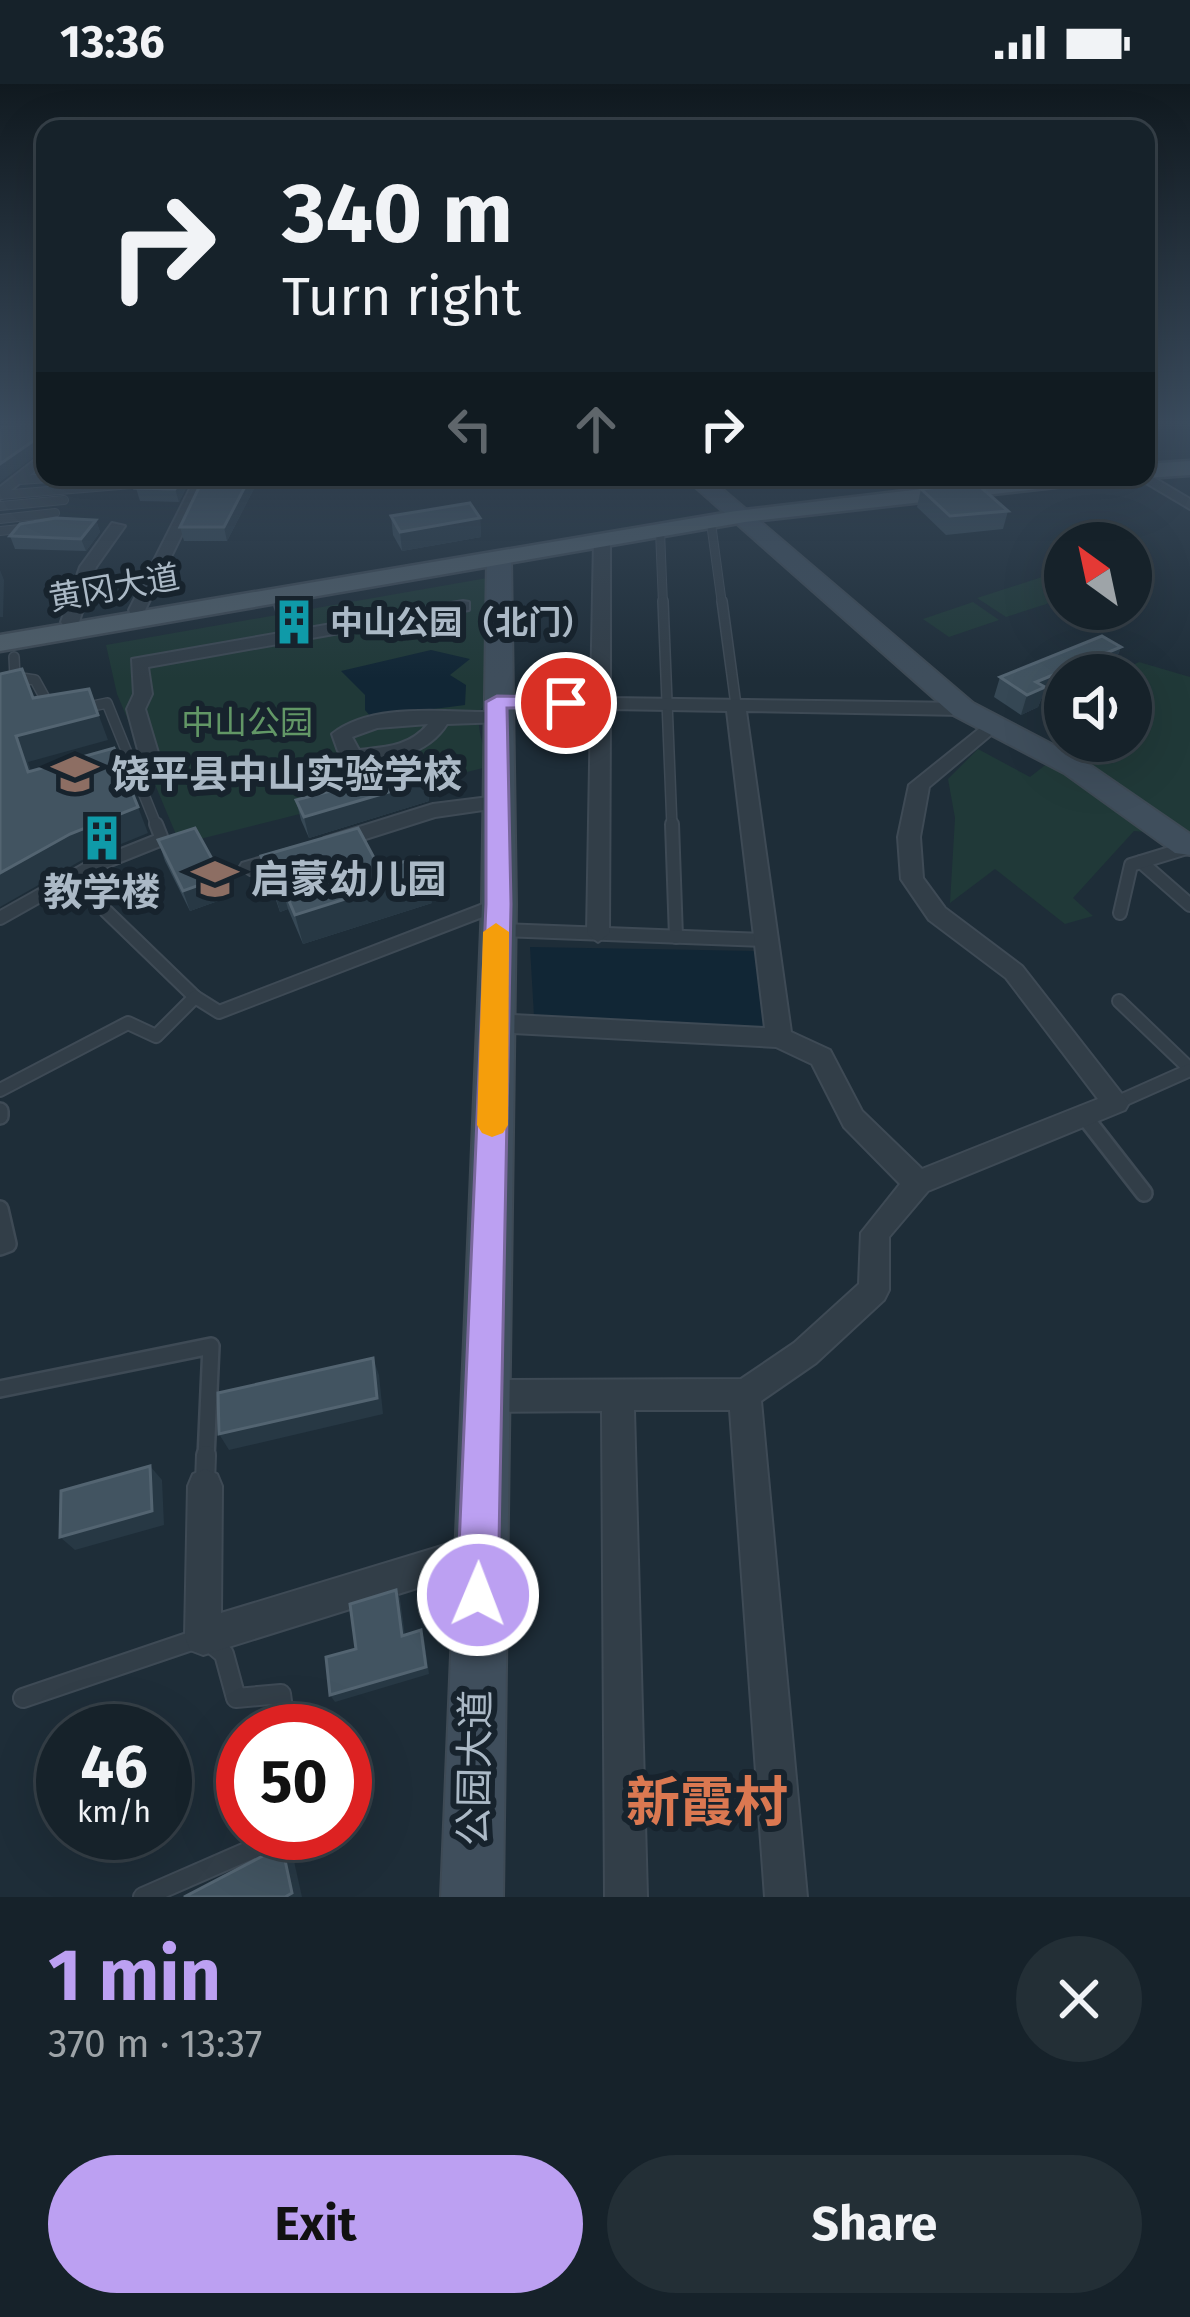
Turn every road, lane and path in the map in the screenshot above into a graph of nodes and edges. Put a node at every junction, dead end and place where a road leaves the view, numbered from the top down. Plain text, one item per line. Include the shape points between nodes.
1 (183, 510) edge
2 (725, 510) edge
3 (727, 510) edge
4 (775, 510) edge
5 (790, 510) edge
6 (55, 513) edge
7 (733, 516) junction
8 (0, 519) edge
9 (117, 526) dead end
10 (38, 527) edge
11 (660, 531) dead end
12 (0, 532) edge
13 (602, 541) dead end
14 (499, 559) dead end
15 (279, 594) dead end
16 (463, 606) dead end
17 (137, 610) dead end
18 (287, 617) tunnel mouth
19 (70, 622) dead end
20 (8, 650) edge
21 (0, 687) edge
22 (601, 703) junction
23 (668, 704) junction
24 (736, 705) junction
25 (963, 709) junction
26 (496, 710) junction
27 (440, 720) dead end
28 (991, 726) junction
29 (155, 776) dead end
30 (497, 802) junction
31 (1189, 848) edge
32 (1141, 862) junction
33 (250, 868) dead end
34 (1190, 905) edge
35 (106, 911) dead end
36 (1120, 913) dead end
37 (497, 917) junction
38 (0, 919) edge
39 (598, 934) junction
40 (676, 937) junction
41 (766, 940) junction
42 (195, 997) junction
43 (1119, 1001) dead end
44 (495, 1024) junction
45 (779, 1038) junction
46 (1190, 1070) edge
47 (0, 1090) edge
48 (1116, 1103) junction
49 (1084, 1116) junction
50 (918, 1183) junction
51 (1144, 1193) dead end
52 (0, 1209) edge
53 (0, 1247) edge
54 (0, 1389) edge
55 (745, 1394) junction
56 (487, 1396) junction
57 (618, 1396) junction
58 (205, 1486) joint
59 (478, 1552) junction
60 (203, 1637) junction
61 (23, 1698) dead end
62 (282, 1704) edge
63 (228, 1860) edge
64 (143, 1897) edge
65 (472, 1897) edge
66 (626, 1897) edge
67 (786, 1897) edge

1 - 17 street
2 - 7 main road
3 - 7 main road
4 - 7 main road, 黄冈大道
5 - 7 main road, 黄冈大道
6 - 8 lane
7 - 20 main road, 黄冈大道
7 - 24 lane
7 - 25 main road
9 - 19 street via 88,567
10 - 12 lane
11 - 23 lane
13 - 22 street
14 - 26 main road, 公园大道
15 - 18 street
16 - 29 street via 138,663 143,694 136,709
20 - 21 lane
20 - 38 lane via 55,715 107,703 162,839 87,869
22 - 23 street
22 - 26 street
22 - 39 street
23 - 24 street
23 - 40 lane
24 - 25 street
24 - 41 street
25 - 28 main road
26 - 27 street
26 - 30 main road, 公园大道
28 - 31 main road via 1074,767
28 - 48 street via 919,784 909,837 912,879 937,914 1014,972
30 - 33 street via 434,811
30 - 37 main road, 公园大道
31 - 32 lane
32 - 34 lane
32 - 36 lane via 1131,865
35 - 42 lane
37 - 39 lane
37 - 42 lane via 219,1012
37 - 44 main road, 公园大道
39 - 40 lane
40 - 41 lane
41 - 45 street
42 - 47 lane via 156,1036 128,1023
43 - 46 lane
44 - 45 street
44 - 56 main road, 公园大道
45 - 50 street via 821,1057 853,1118
46 - 48 lane
48 - 49 street
49 - 50 street
49 - 51 lane
50 - 55 street via 875,1233 874,1290
52 - 53 lane via 8,1244
54 - 58 lane via 211,1346
55 - 57 street
55 - 67 street
56 - 57 street
56 - 59 main road, 公园大道
57 - 66 street
58 - 60 street
59 - 60 street
59 - 65 main road, 公园大道
60 - 61 lane
60 - 62 lane via 224,1654 236,1698 281,1694
63 - 64 lane

